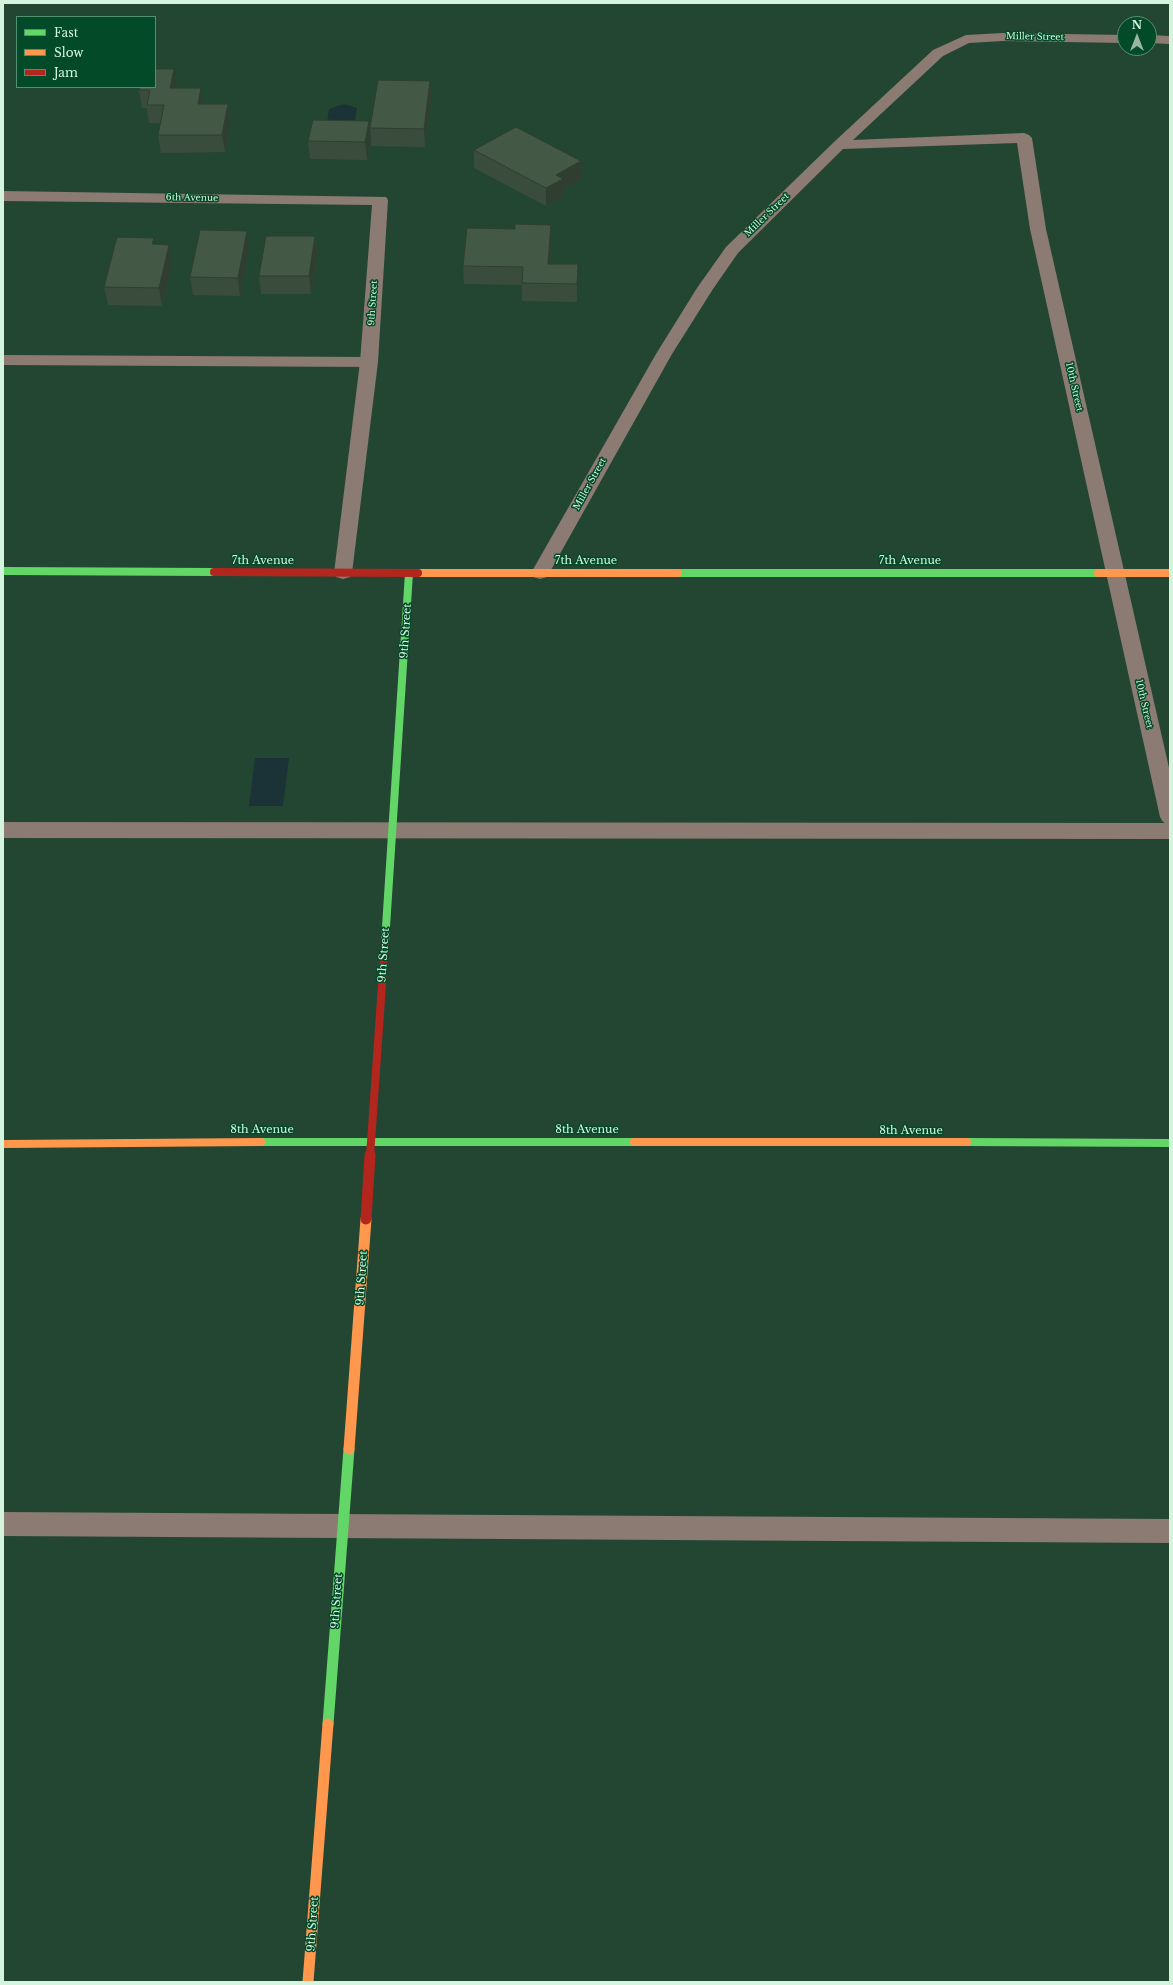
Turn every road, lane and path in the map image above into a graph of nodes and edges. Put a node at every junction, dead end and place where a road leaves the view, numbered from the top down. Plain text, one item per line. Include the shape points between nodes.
1 (1117, 39) edge
2 (1157, 40) edge
3 (1170, 40) edge
4 (839, 145) junction
5 (3, 196) edge
6 (380, 200) joint
7 (3, 360) edge
8 (369, 362) junction
9 (3, 571) edge
10 (1170, 572) edge
11 (342, 573) junction
12 (410, 573) junction
13 (540, 573) junction
14 (1115, 573) junction
15 (1170, 817) edge
16 (3, 830) edge
17 (393, 831) junction
18 (1170, 831) edge
19 (372, 1141) junction
20 (1170, 1143) edge
21 (3, 1144) edge
22 (3, 1524) edge
23 (343, 1525) junction
24 (1170, 1531) edge
25 (308, 1982) edge

1 - 4 street, Miller Street via 966,39 938,52
2 - 3 street
4 - 13 street, Miller Street via 732,250 705,288 664,354
4 - 14 street, 10th Street via 1024,138 1038,229
5 - 6 street, 6th Avenue
6 - 8 street, 9th Street
7 - 8 street
8 - 11 street, 9th Street
9 - 11 street, 7th Avenue
10 - 14 street, 7th Avenue
11 - 12 street, 7th Avenue
12 - 13 street, 7th Avenue
12 - 17 street, 9th Street
13 - 14 street, 7th Avenue
14 - 15 street, 10th Street
16 - 17 street
17 - 18 street
17 - 19 street, 9th Street
19 - 20 street, 8th Avenue
19 - 21 street, 8th Avenue
19 - 23 street, 9th Street
22 - 23 street
23 - 24 street
23 - 25 street, 9th Street

